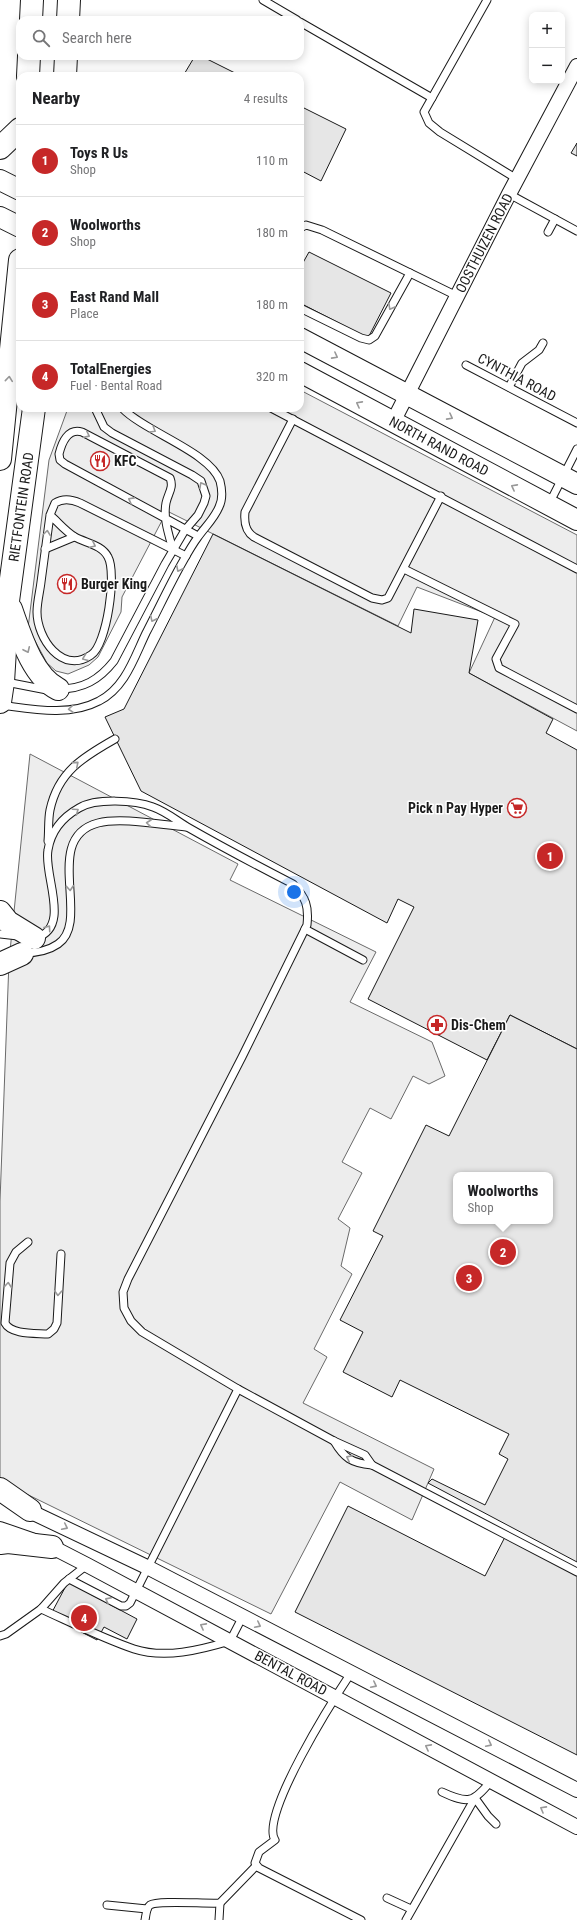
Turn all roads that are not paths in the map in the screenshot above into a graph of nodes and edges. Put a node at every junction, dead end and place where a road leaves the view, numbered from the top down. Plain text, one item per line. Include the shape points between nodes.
1 (263, 0) edge
2 (487, 0) edge
3 (290, 16) edge
4 (304, 24) edge
5 (29, 60) edge
6 (66, 60) edge
7 (577, 66) edge
8 (28, 72) edge
9 (65, 72) edge
10 (432, 98) junction
11 (16, 133) edge
12 (0, 148) edge
13 (517, 178) junction
14 (0, 180) edge
15 (16, 188) edge
16 (509, 194) junction
17 (0, 217) edge
18 (555, 219) junction
19 (16, 225) edge
20 (304, 226) edge
21 (577, 231) edge
22 (548, 232) dead end
23 (410, 273) junction
24 (457, 296) junction
25 (16, 300) edge
26 (304, 310) edge
27 (304, 340) edge
28 (543, 343) dead end
29 (466, 365) dead end
30 (304, 374) edge
31 (509, 387) junction
32 (407, 394) junction
33 (33, 412) edge
34 (97, 412) edge
35 (127, 412) edge
36 (279, 412) edge
37 (292, 419) junction
38 (393, 422) junction
39 (577, 423) edge
40 (577, 449) edge
41 (0, 459) edge
42 (570, 480) edge
43 (442, 496) junction
44 (548, 505) junction
45 (50, 515) junction
46 (165, 518) junction
47 (577, 520) edge
48 (185, 530) junction
49 (198, 536) junction
50 (74, 537) junction
51 (45, 549) junction
52 (173, 550) junction
53 (186, 556) junction
54 (404, 569) junction
55 (577, 569) edge
56 (8, 601) junction
57 (1, 688) edge
58 (58, 689) junction
59 (0, 705) edge
60 (577, 709) edge
61 (115, 739) dead end
62 (188, 828) junction
63 (47, 852) junction
64 (0, 912) edge
65 (305, 929) junction
66 (0, 934) edge
67 (28, 946) junction
68 (0, 954) edge
69 (363, 960) dead end
70 (0, 964) edge
71 (28, 1242) dead end
72 (60, 1254) dead end
73 (238, 1389) junction
74 (334, 1441) junction
75 (372, 1465) junction
76 (0, 1489) edge
77 (0, 1501) edge
78 (30, 1510) junction
79 (0, 1529) edge
80 (0, 1543) edge
81 (52, 1547) junction
82 (87, 1565) junction
83 (149, 1568) junction
84 (577, 1572) edge
85 (69, 1579) junction
86 (136, 1591) junction
87 (41, 1609) junction
88 (243, 1616) junction
89 (0, 1636) edge
90 (230, 1641) junction
91 (351, 1673) junction
92 (335, 1697) junction
93 (491, 1781) junction
94 (577, 1790) edge
95 (442, 1792) dead end
96 (475, 1798) junction
97 (496, 1824) dead end
98 (577, 1827) edge
99 (256, 1866) junction
100 (387, 1898) dead end
101 (220, 1903) junction
102 (107, 1905) dead end
103 (147, 1909) junction
104 (411, 1909) junction
105 (145, 1920) edge
106 (219, 1920) edge
107 (361, 1920) edge
108 (406, 1920) edge

1 - 3 lane
2 - 10 lane
4 - 10 lane
5 - 8 main road
6 - 9 main road
7 - 13 street, OOSTHUIZEN ROAD
10 - 13 lane via 424,112 429,123
11 - 12 main road
13 - 16 street, OOSTHUIZEN ROAD
14 - 15 main road
16 - 18 lane
16 - 24 street, OOSTHUIZEN ROAD
17 - 19 main road
18 - 21 lane
18 - 22 lane
20 - 23 lane via 322,230
23 - 24 lane
23 -> 26 lane via 375,336 369,340
24 - 32 street, OOSTHUIZEN ROAD
41 -> 25 main road, RIETFONTEIN ROAD
27 -> 32 main road
28 - 31 lane via 539,350 522,364
29 - 31 lane, CYNTHIA ROAD
38 -> 30 main road, NORTH RAND ROAD
31 - 39 lane, CYNTHIA ROAD
32 - 38 street, OOSTHUIZEN ROAD
32 -> 42 main road
33 - 56 main road, RIETFONTEIN ROAD
48 -> 34 lane via 198,516 204,503 206,496 201,481 112,433 104,427
35 -> 49 lane via 214,468 222,488 220,506
36 - 37 lane
37 - 43 lane
37 - 54 lane via 245,512 244,520 250,533 379,600 388,598
44 -> 38 main road, NORTH RAND ROAD
40 - 42 lane
42 - 44 lane
43 - 54 lane
43 - 55 lane
44 - 47 main road, NORTH RAND ROAD
45 - 50 lane
51 -> 45 lane
45 - 52 lane via 55,503 71,500
46 -> 46 lane via 60,460 58,454 71,432 82,432 170,478 172,488 166,504
46 - 48 lane
46 - 52 lane
48 - 49 lane
48 - 52 lane
49 - 53 lane
50 - 51 lane
50 -> 51 lane via 105,552 111,563 107,618 101,640 92,655 78,660 57,656 43,637 37,612
52 - 53 lane
52 - 58 lane via 111,665 88,684 74,689
53 -> 59 lane via 130,669 110,693 84,708 70,710 38,710
54 - 60 lane via 515,624 496,660 497,665
56 - 57 main road, RIETFONTEIN ROAD
56 -> 58 main road via 27,652 42,674
57 - 58 lane
63 -> 61 lane via 50,811 60,782 85,756
63 -> 62 lane via 60,823 91,803 106,801 151,806 164,811
62 - 65 lane via 293,884 304,895 308,911
62 -> 67 lane via 127,821 98,823 85,829 77,836 71,849 68,871 71,907 66,933 58,944 43,951
67 -> 63 lane via 47,932 52,923 54,912
64 - 67 main road
65 - 69 lane
65 - 73 lane via 123,1292 124,1308 130,1320 142,1332
66 - 67 lane
67 - 68 lane
67 - 70 main road
72 -> 71 lane via 57,1323 54,1329 48,1334 13,1330 5,1323 10,1263 16,1252
73 - 74 lane
73 - 83 lane
74 - 75 lane via 365,1455
75 -> 74 lane via 359,1463 342,1455
75 - 84 lane
76 - 78 main road
77 - 78 street, BENTAL ROAD
78 -> 83 street, BENTAL ROAD
79 - 81 street, BENTAL ROAD
80 - 81 main road
81 - 82 street, BENTAL ROAD
82 - 85 lane
82 - 86 street, BENTAL ROAD
83 - 86 lane
83 - 88 street, BENTAL ROAD
86 -> 85 lane via 130,1603 121,1606
85 - 87 lane
90 -> 86 street, BENTAL ROAD
87 - 89 lane
87 - 90 lane via 135,1649 178,1653
88 - 90 lane
88 -> 91 street, BENTAL ROAD
90 - 92 street, BENTAL ROAD
91 - 92 lane
91 -> 94 street, BENTAL ROAD
93 -> 92 street, BENTAL ROAD
92 - 99 lane via 292,1773 276,1815 275,1840 259,1852 255,1859
93 - 96 lane
98 -> 93 street, BENTAL ROAD
95 - 96 lane via 464,1801
96 - 97 lane
96 - 104 lane
99 - 101 lane
99 - 107 lane
100 - 104 lane
101 - 103 lane via 161,1903 150,1905
101 - 106 lane
102 - 103 lane
103 - 105 lane
104 - 108 lane

